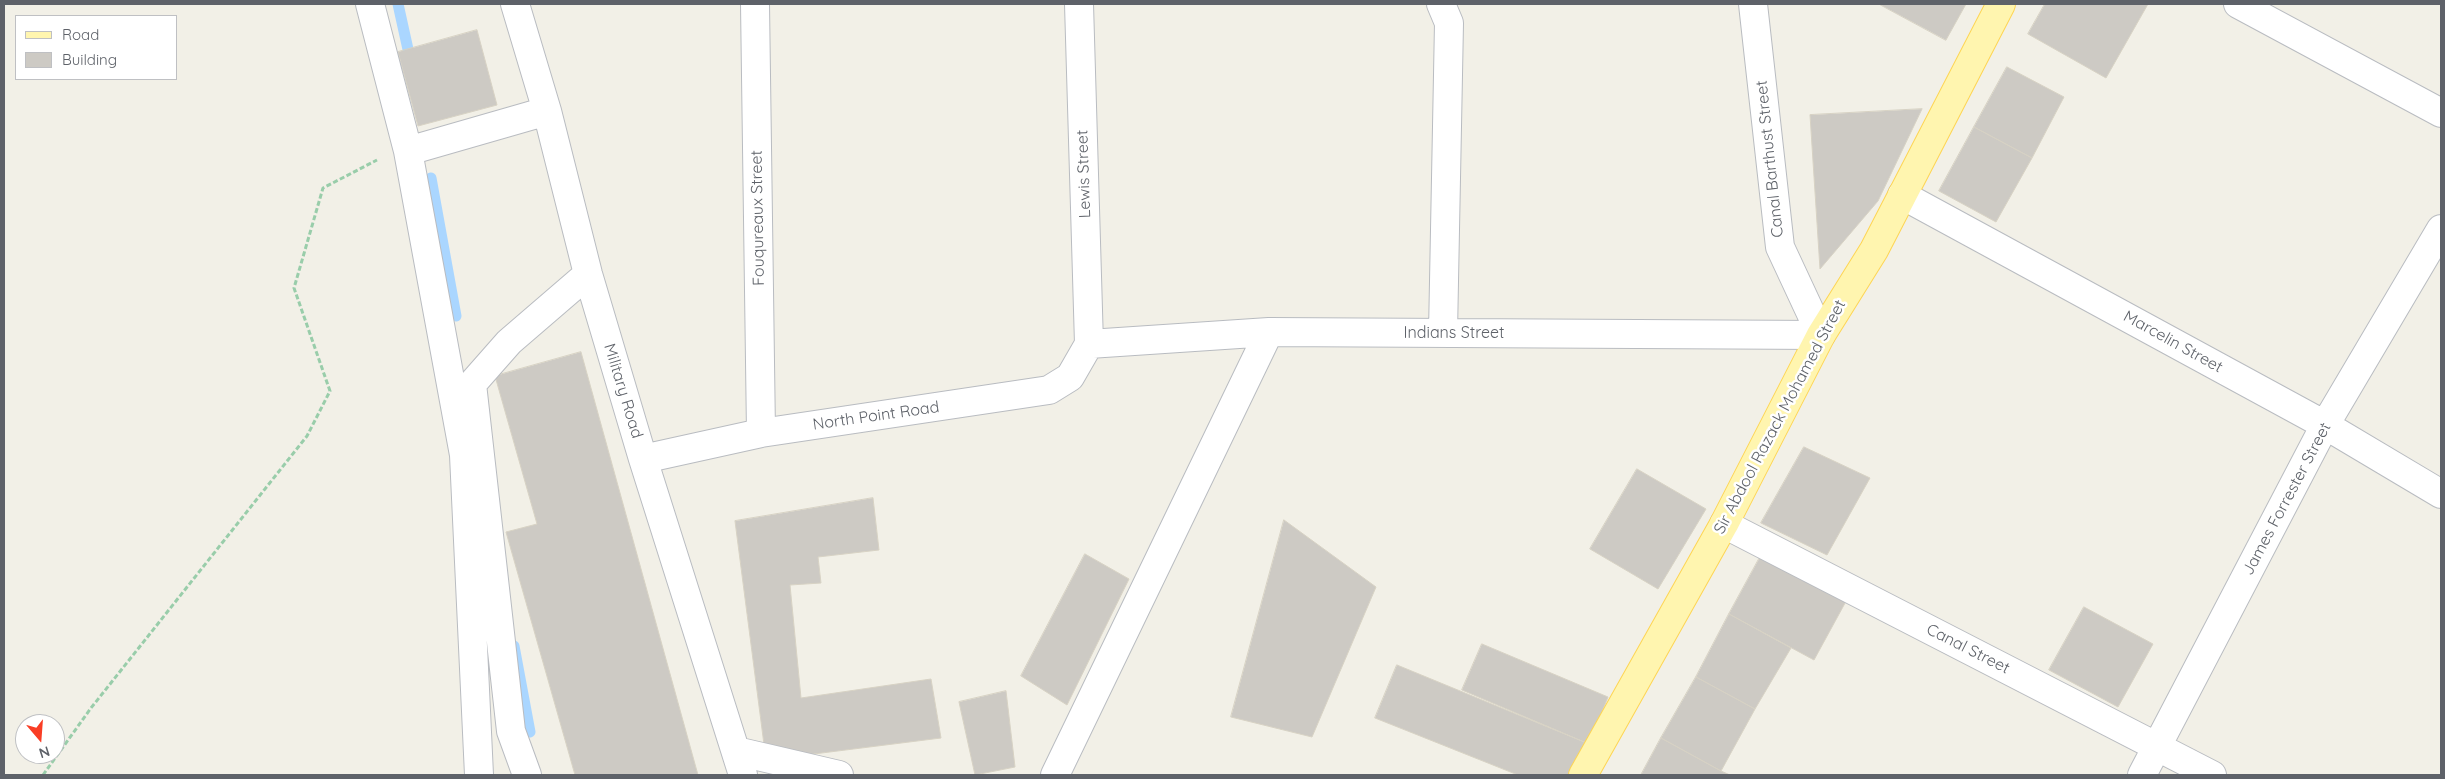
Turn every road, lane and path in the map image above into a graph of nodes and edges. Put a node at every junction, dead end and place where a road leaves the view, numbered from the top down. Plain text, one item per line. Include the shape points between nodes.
1 (370, 4) edge
2 (515, 4) edge
3 (755, 4) edge
4 (1079, 4) edge
5 (1441, 4) edge
6 (1753, 4) edge
7 (2001, 4) edge
8 (2238, 4) edge
9 (547, 111) junction
10 (2441, 113) edge
11 (408, 151) junction
12 (1902, 194) junction
13 (2441, 228) edge
14 (588, 274) junction
15 (1269, 332) junction
16 (1443, 333) junction
17 (1821, 335) junction
18 (1088, 344) junction
19 (2325, 425) junction
20 (761, 433) junction
21 (643, 459) junction
22 (2441, 494) edge
23 (1724, 524) junction
24 (2157, 746) junction
25 (739, 763) edge
26 (44, 775) edge
27 (480, 775) edge
28 (527, 775) edge
29 (839, 775) edge
30 (1055, 775) edge
31 (1583, 775) edge
32 (2142, 775) edge
33 (2212, 775) edge

1 - 11 street
2 - 9 street, Military Road
3 - 20 street, Fouqureaux Street
4 - 18 street, Lewis Street
5 - 16 street via 1449,23
6 - 17 street, Canal Barthust Street via 1780,247
7 - 12 main road, Sir Abdool Razack Mohamed Street
8 - 10 street
9 - 11 street
9 - 14 street, Military Road
11 - 26 path via 374,160 322,188 294,288 330,391 307,436 92,708
11 - 27 street via 464,455
12 - 17 main road, Sir Abdool Razack Mohamed Street via 1874,250
12 - 19 street, Marcelin Street
13 - 19 street, James Forrester Street
14 - 21 street, Military Road
14 - 28 street via 509,342 472,384 511,731
15 - 16 street, Indians Street
15 - 18 street, Indians Street
15 - 30 street
16 - 17 street, Indians Street
17 - 23 main road, Sir Abdool Razack Mohamed Street
18 - 20 street, North Point Road via 1070,376 1049,390
19 - 22 street, Marcelin Street
19 - 24 street, James Forrester Street
20 - 21 street, North Point Road
21 - 25 street, Military Road
23 - 24 street, Canal Street
23 - 31 main road, Sir Abdool Razack Mohamed Street
24 - 32 street, James Forrester Street
24 - 33 street, Canal Street
25 - 29 street

